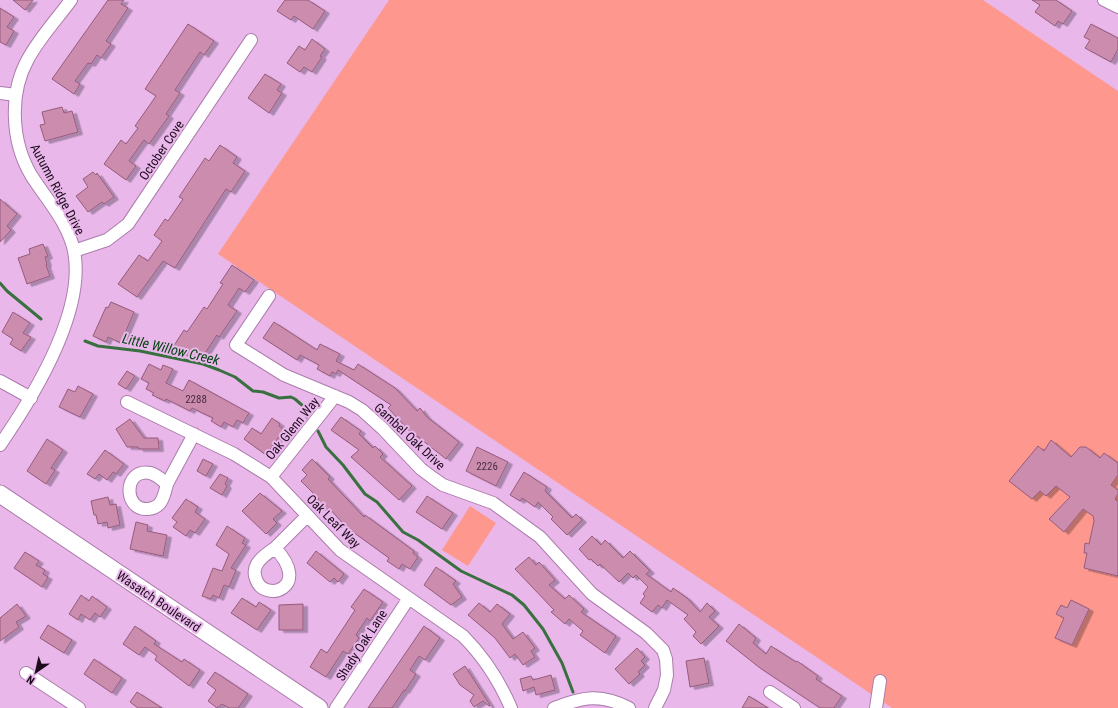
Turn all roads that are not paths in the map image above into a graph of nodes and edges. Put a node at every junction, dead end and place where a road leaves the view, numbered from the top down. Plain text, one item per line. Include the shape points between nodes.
1 (71, 0) edge
2 (1104, 0) edge
3 (1118, 7) edge
4 (251, 40) dead end
5 (0, 93) edge
6 (16, 95) junction
7 (74, 251) junction
8 (269, 296) dead end
9 (0, 381) edge
10 (335, 396) junction
11 (31, 398) junction
12 (128, 402) dead end
13 (194, 434) junction
14 (0, 445) edge
15 (271, 477) junction
16 (167, 484) dead end
17 (0, 494) edge
18 (307, 516) junction
19 (275, 548) dead end
20 (409, 598) junction
21 (26, 673) dead end
22 (880, 681) dead end
23 (770, 692) dead end
24 (79, 708) edge
25 (319, 708) edge
26 (336, 708) edge
27 (511, 708) edge
28 (554, 708) edge
29 (629, 708) edge
30 (655, 708) edge
31 (793, 708) edge
32 (876, 708) edge

1 - 6 street, Autumn Ridge Drive via 33,50 20,77
2 - 3 street
4 - 7 street, October Cove via 128,224 107,240
5 - 6 street
6 - 7 street, Autumn Ridge Drive via 17,136 21,156 66,230
7 - 11 street, Autumn Ridge Drive via 73,302
8 - 10 street, Gambel Oak Drive via 236,345 284,375
9 - 11 street
10 - 15 street, Oak Glenn Way
10 - 30 street, Gambel Oak Drive via 373,418 421,469 444,485 493,503 519,520 552,550 592,594 657,643 666,659 667,675 664,690
11 - 14 street, Autumn Ridge Drive
12 - 13 street, Oak Leaf Way
13 - 15 street, Oak Leaf Way via 234,454
13 - 16 street
15 - 18 street, Oak Leaf Way
17 - 25 main road, Wasatch Boulevard
18 - 19 street
18 - 20 street, Oak Leaf Way via 340,550
20 - 26 street, Shady Oak Lane
20 - 27 street, Oak Leaf Way via 463,636 480,653 496,677
21 - 24 street
22 - 32 street
23 - 31 street
28 - 29 street via 594,697 608,698

